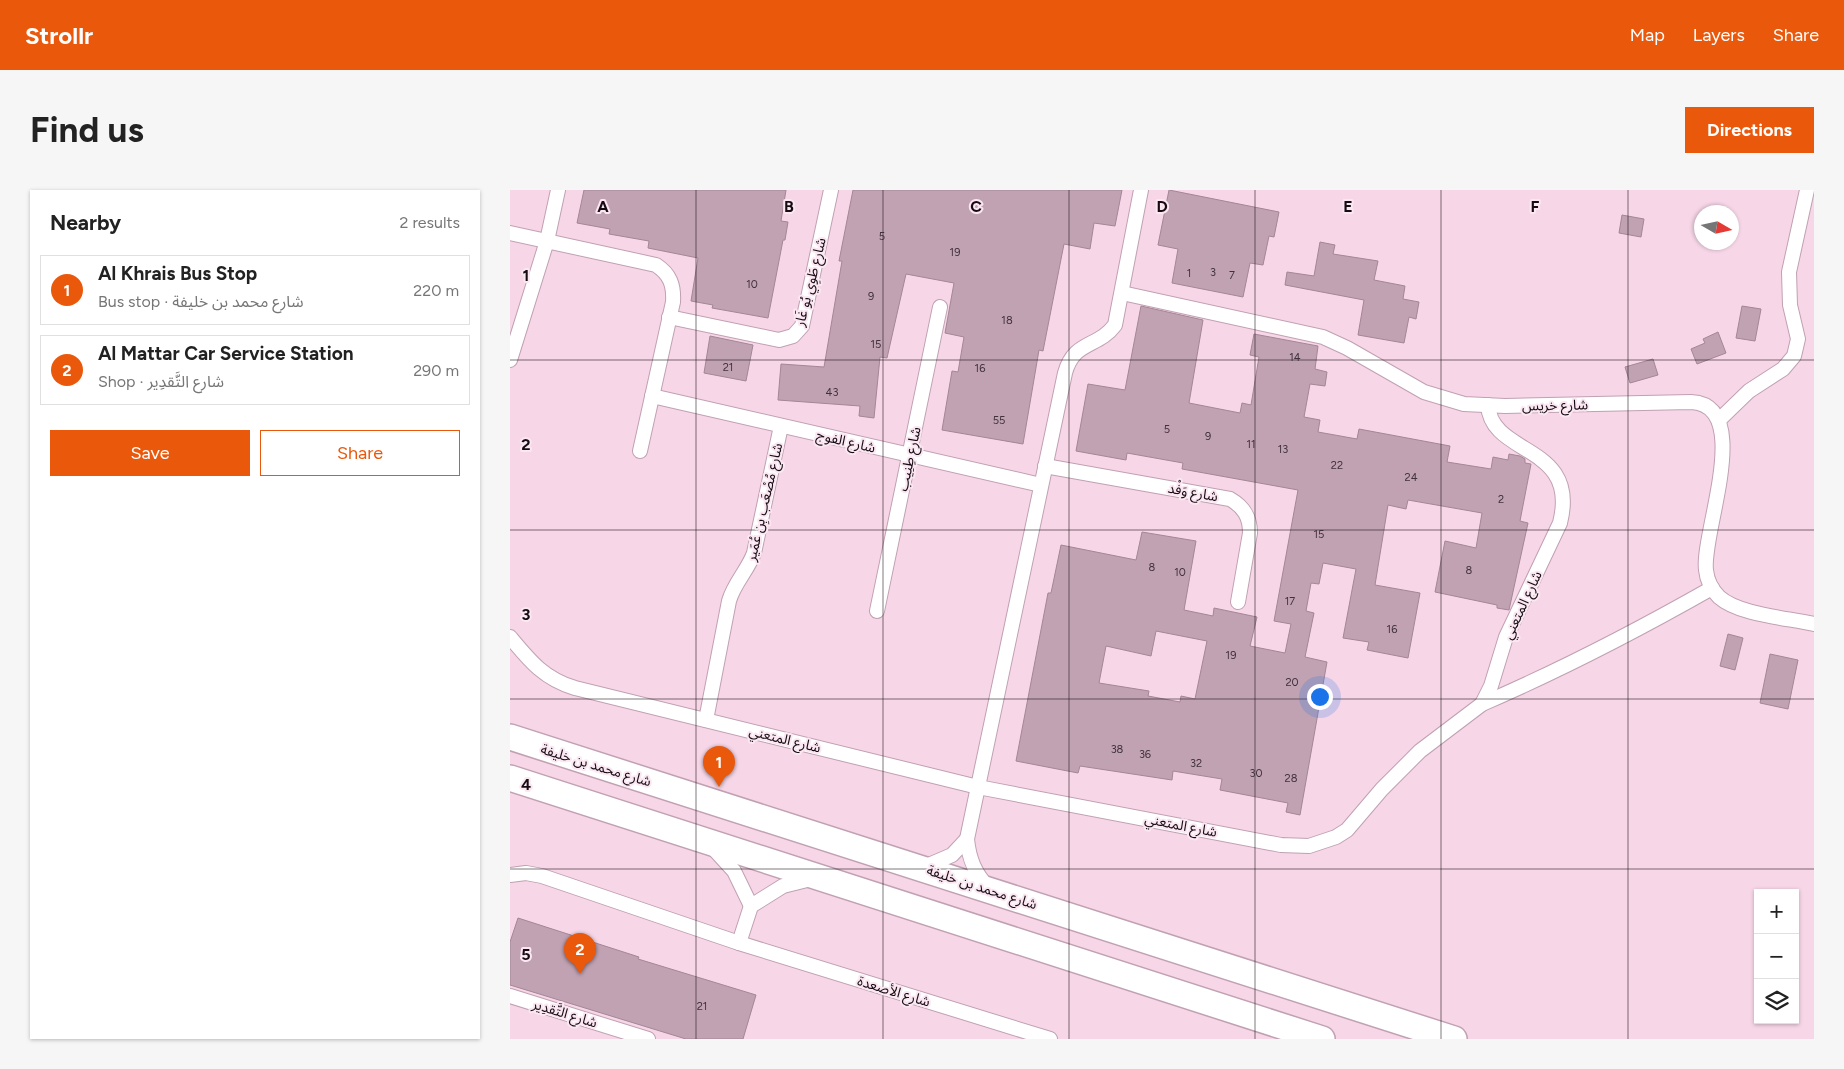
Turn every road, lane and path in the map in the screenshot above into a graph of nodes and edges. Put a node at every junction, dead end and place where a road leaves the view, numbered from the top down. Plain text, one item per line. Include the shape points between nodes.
1 (558, 190) edge
2 (831, 190) edge
3 (1141, 190) edge
4 (1807, 190) edge
5 (510, 233) edge
6 (547, 241) junction
7 (1122, 292) junction
8 (940, 306) dead end
9 (669, 317) junction
10 (510, 360) edge
11 (652, 396) junction
12 (1488, 405) junction
13 (1719, 420) junction
14 (781, 426) junction
15 (640, 451) dead end
16 (910, 455) junction
17 (1045, 466) junction
18 (1041, 485) junction
19 (1712, 588) junction
20 (1238, 602) dead end
21 (878, 611) dead end
22 (1814, 624) edge
23 (510, 636) edge
24 (1482, 704) junction
25 (706, 720) junction
26 (510, 737) edge
27 (510, 778) edge
28 (978, 787) junction
29 (967, 840) junction
30 (708, 842) junction
31 (922, 868) junction
32 (510, 875) edge
33 (819, 878) junction
34 (990, 889) junction
35 (750, 906) junction
36 (739, 943) junction
37 (510, 996) edge
38 (648, 1039) edge
39 (1050, 1039) edge
40 (1322, 1039) edge
41 (1454, 1039) edge

1 - 6 street
2 - 9 street, شارع طَوِي بُو غَار via 802,326 793,336 779,340
3 - 7 street
4 - 13 street via 1789,272 1790,305 1798,339 1794,356 1783,369 1743,396
5 - 6 street
6 - 9 street via 656,265 671,279 674,291
6 - 10 street
7 - 12 street, شارع خريس via 1323,337 1424,392 1449,401
7 - 17 street via 1118,317 1110,331 1080,347 1068,363
8 - 16 street, شارع طِنِيب
9 - 11 street
11 - 14 street, شارع الفوج
11 - 15 street
12 - 13 street, شارع خريس via 1698,402 1710,408
12 - 24 street, شارع المتعني via 1490,419 1497,430 1548,464 1559,482 1563,502 1560,523 1506,637 1492,686
13 - 19 street via 1721,465 1705,561
14 - 16 street, شارع الفوج
14 - 25 street, شارع مُصْعَب بِن عُمَير via 754,552 729,601
16 - 18 street, شارع الفوج
16 - 21 street, شارع طِنِيب
17 - 18 street
17 - 20 street, شارع وَفْد via 1230,499 1239,504 1250,522 1250,533
18 - 28 street
19 - 22 street via 1733,606
19 - 24 street
23 - 25 street, شارع المتعني via 538,670 561,684
24 - 28 street, شارع المتعني via 1420,751 1347,830 1309,846 1281,845
25 - 28 street, شارع المتعني
26 - 31 highway, شارع محمد بن خليفة
27 - 30 highway
28 - 29 street
29 - 31 street via 952,855
29 - 34 street via 971,862
30 - 33 highway
30 - 35 street via 734,871
31 - 34 highway, شارع محمد بن خليفة
32 - 36 street, شارع الأصعدة via 542,876
33 - 35 street via 782,886
33 - 40 highway
34 - 41 highway, شارع محمد بن خليفة
35 - 36 street
36 - 39 street, شارع الأصعدة
37 - 38 street, شارع التَّقدِير

